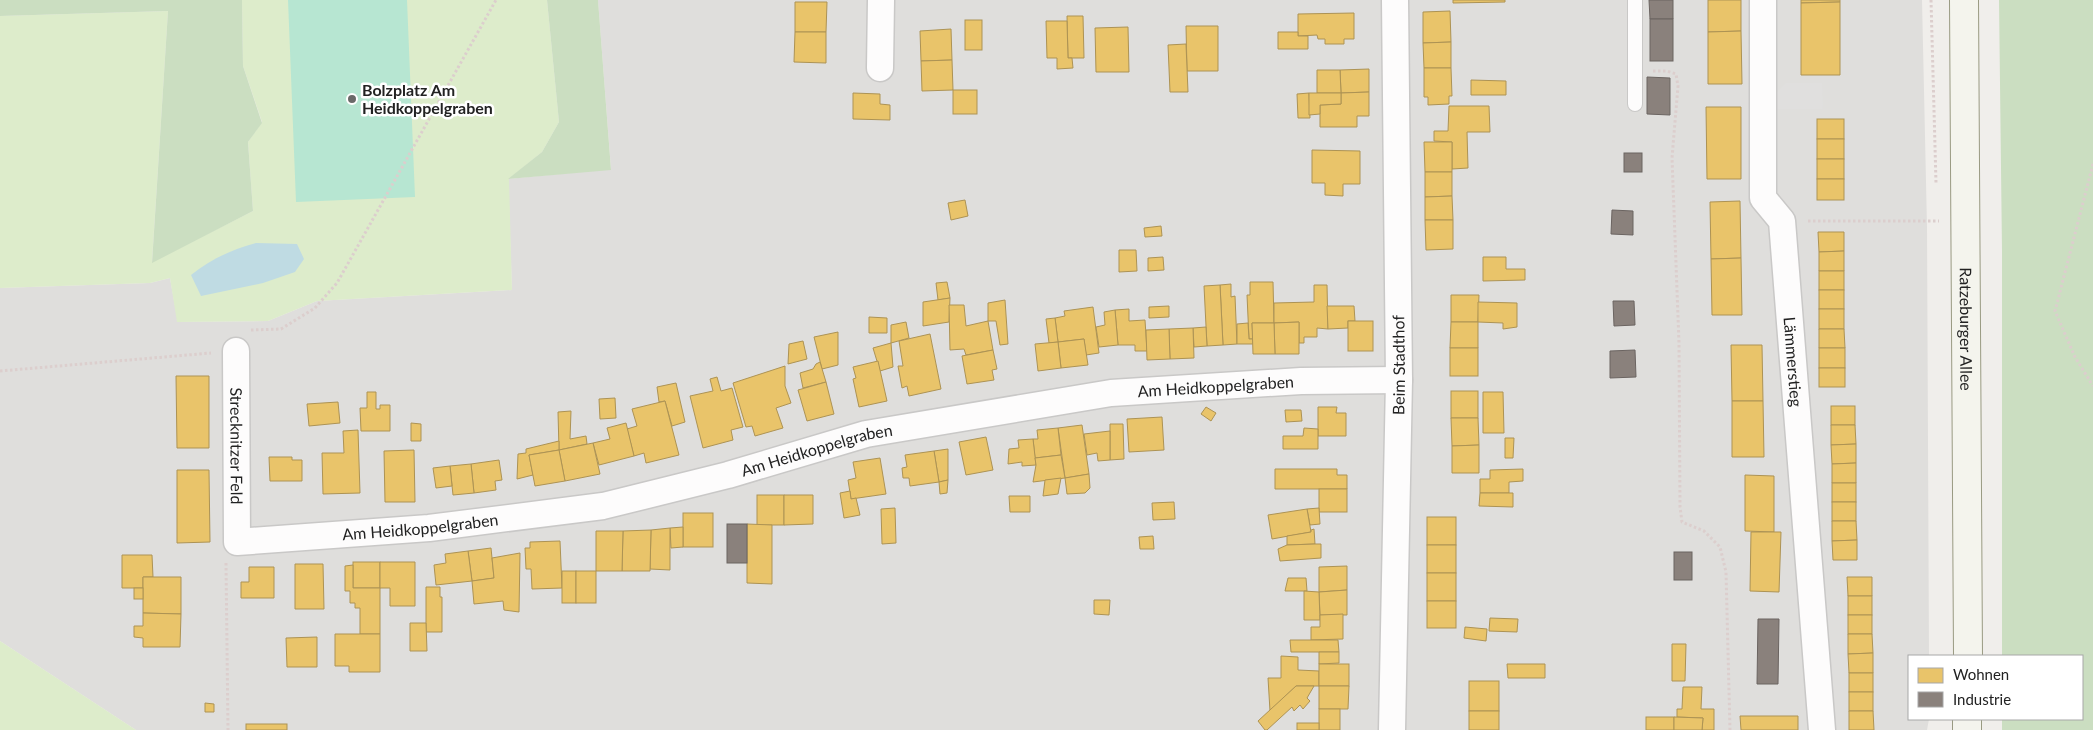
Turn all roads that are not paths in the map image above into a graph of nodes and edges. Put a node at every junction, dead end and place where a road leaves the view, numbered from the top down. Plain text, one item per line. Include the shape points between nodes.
1 (881, 0) edge
2 (1395, 0) edge
3 (1635, 0) edge
4 (1763, 0) edge
5 (1964, 0) edge
6 (880, 68) dead end
7 (1635, 104) dead end
8 (236, 351) road end
9 (1399, 380) junction
10 (237, 542) joint
11 (1968, 655) edge
12 (1392, 730) edge
13 (1822, 730) edge

1 - 6 street
2 - 9 street, Beim Stadthof
3 - 7 lane
4 - 13 street, Lämmerstieg via 1763,198 1782,221
5 - 11 main road, Ratzeburger Allee
8 - 10 street, Strecknitzer Feld
9 - 10 street, Am Heidkoppelgraben via 1301,380 1111,393 866,434 728,475 603,506 429,528
9 - 12 street, Beim Stadthof

